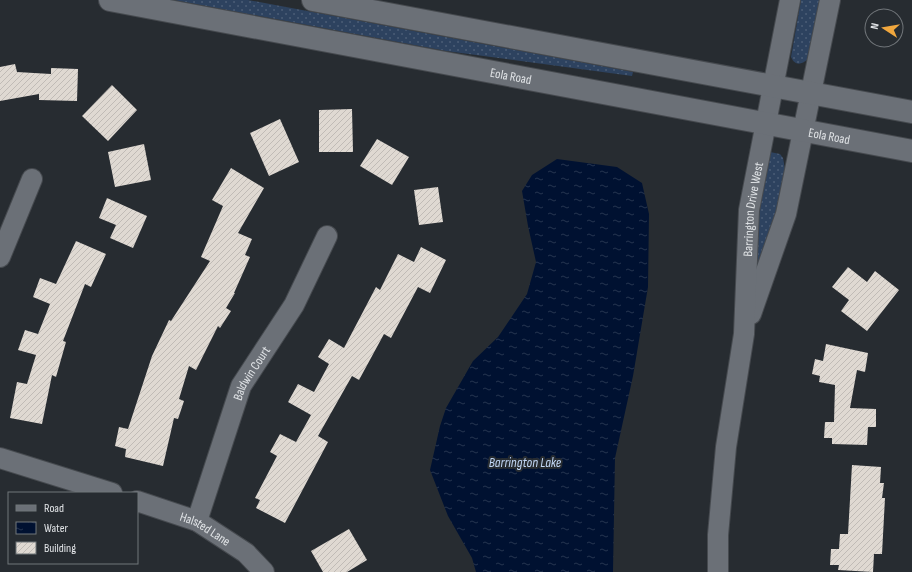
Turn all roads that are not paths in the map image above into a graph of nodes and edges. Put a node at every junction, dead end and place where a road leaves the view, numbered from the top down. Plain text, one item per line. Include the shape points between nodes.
1 (110, 0) edge
2 (313, 0) edge
3 (790, 0) edge
4 (830, 0) edge
5 (774, 86) junction
6 (811, 93) junction
7 (912, 112) edge
8 (765, 123) junction
9 (803, 130) junction
10 (912, 151) edge
11 (32, 179) dead end
12 (327, 236) dead end
13 (0, 257) edge
14 (744, 334) junction
15 (0, 458) edge
16 (109, 492) edge
17 (138, 501) edge
18 (198, 521) junction
19 (264, 572) edge
20 (718, 572) edge

1 - 8 street, Eola Road
2 - 5 street
3 - 5 street, Barrington Drive West
4 - 6 street, Barrington Drive West
5 - 6 street
5 - 8 street, Barrington Drive West
6 - 7 street
6 - 9 street, Barrington Drive West
8 - 9 street, Eola Road
8 - 14 street, Barrington Drive West via 749,210
9 - 10 street, Eola Road
9 - 14 street, Barrington Drive West via 786,214
11 - 13 street
12 - 18 street, Baldwin Court via 294,305 241,386
14 - 20 street, Barrington Drive West via 726,446 718,535
15 - 16 street
17 - 18 street, Halsted Lane
18 - 19 street, Halsted Lane via 246,554

